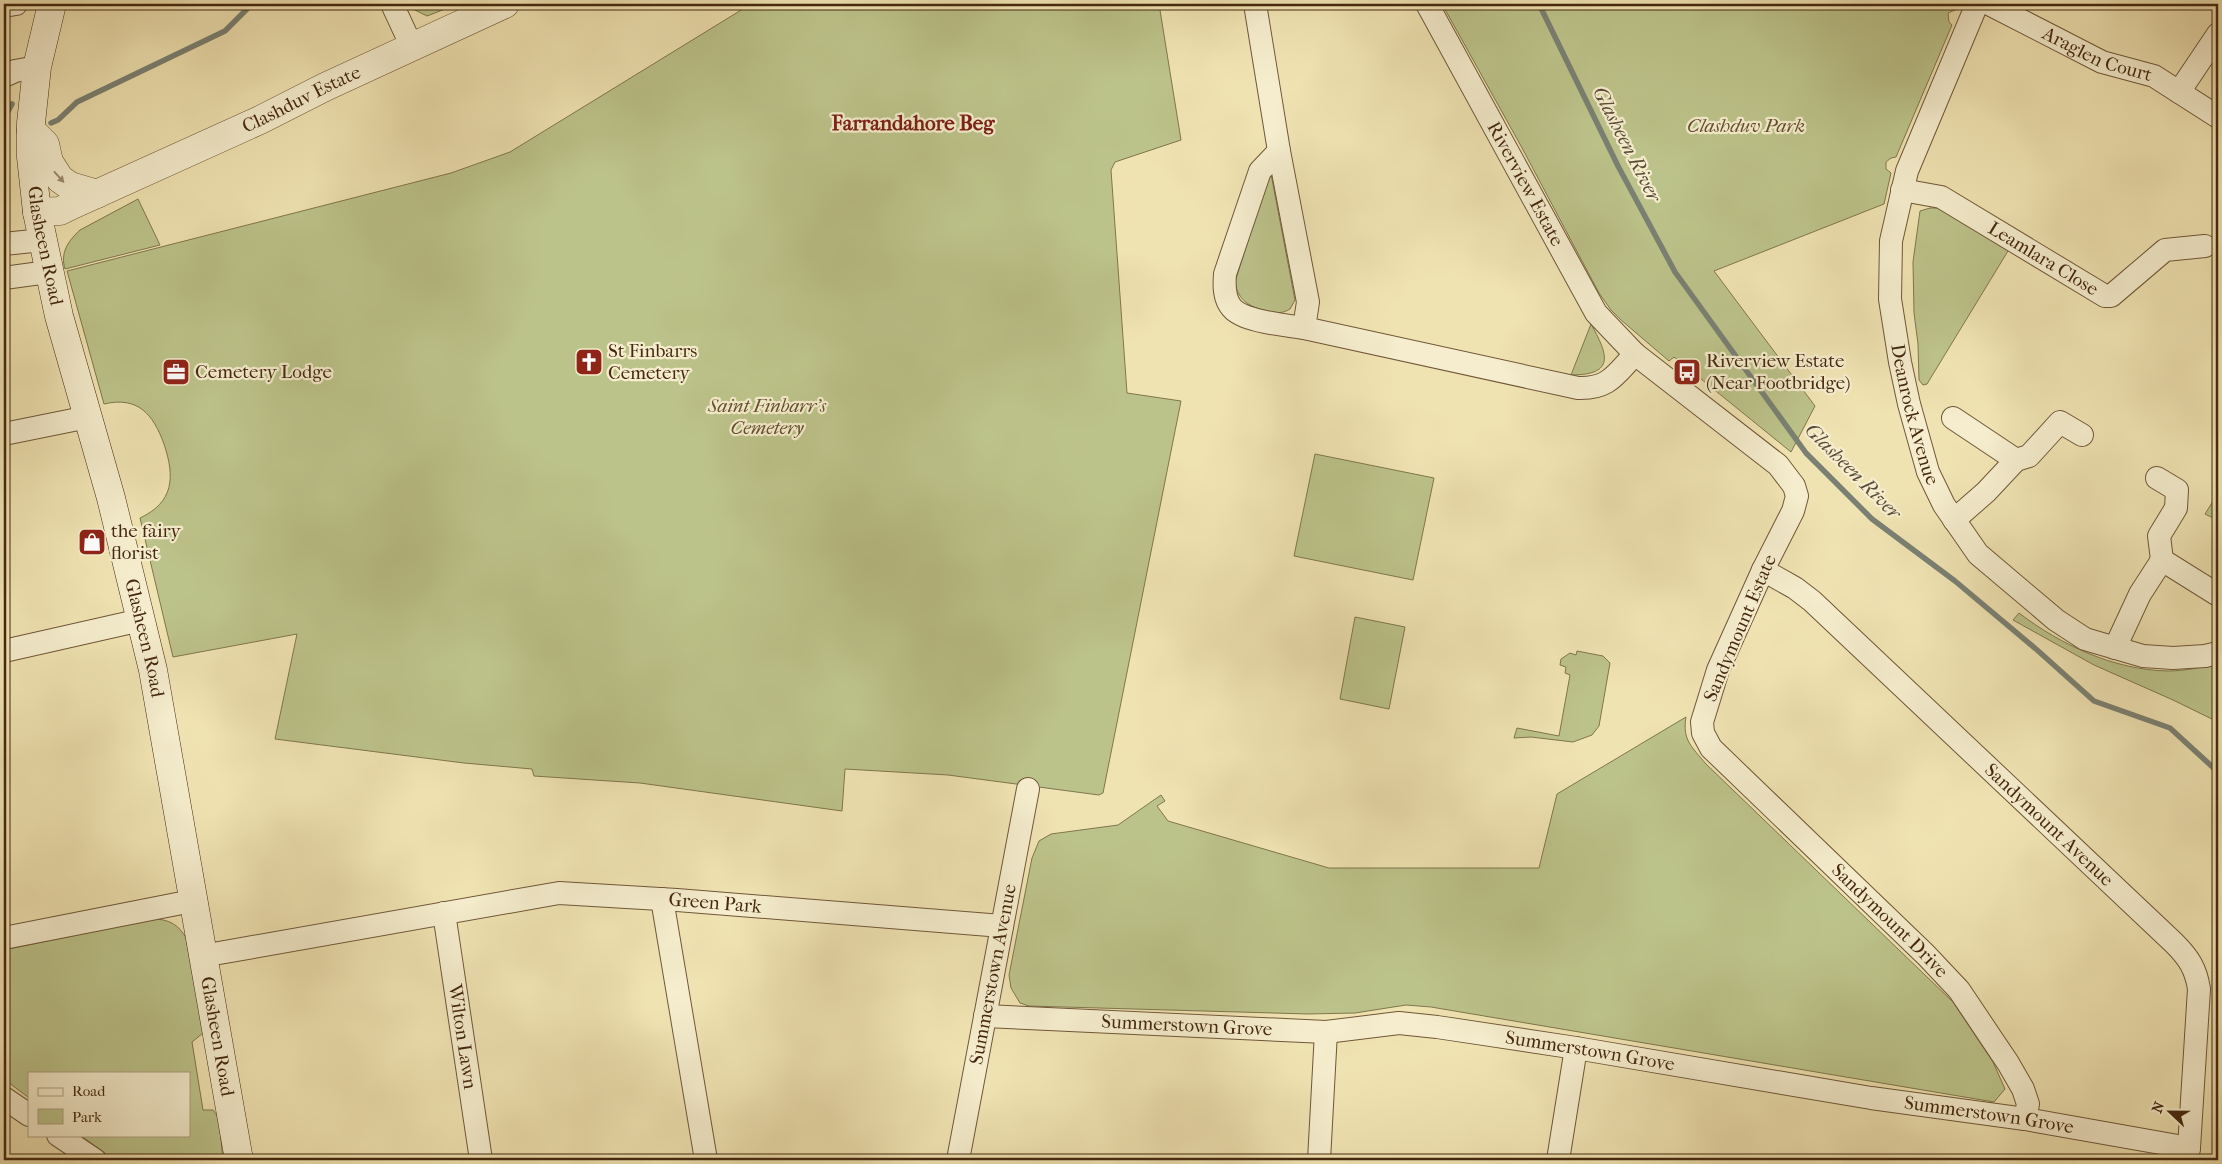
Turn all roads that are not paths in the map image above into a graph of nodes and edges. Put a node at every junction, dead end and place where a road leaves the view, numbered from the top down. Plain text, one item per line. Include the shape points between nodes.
1 (16, 4) edge
2 (392, 4) edge
3 (505, 4) edge
4 (1255, 4) edge
5 (1427, 4) edge
6 (1977, 4) edge
7 (1990, 4) edge
8 (46, 5) edge
9 (4, 6) edge
10 (2218, 34) edge
11 (412, 47) junction
12 (37, 68) junction
13 (4, 76) edge
14 (2179, 92) junction
15 (2218, 117) edge
16 (31, 130) junction
17 (1279, 150) junction
18 (1902, 190) junction
19 (97, 194) junction
20 (37, 212) junction
21 (42, 240) junction
22 (4, 244) edge
23 (2205, 246) dead end
24 (48, 272) junction
25 (4, 278) edge
26 (1304, 328) junction
27 (1635, 354) junction
28 (88, 417) junction
29 (1953, 418) dead end
30 (4, 434) edge
31 (2082, 435) dead end
32 (2016, 460) junction
33 (2157, 478) dead end
34 (1793, 511) joint
35 (1954, 520) junction
36 (2162, 560) junction
37 (1763, 570) junction
38 (2218, 595) edge
39 (140, 620) junction
40 (2115, 648) junction
41 (4, 651) edge
42 (2218, 653) edge
43 (1711, 748) joint
44 (1028, 788) dead end
45 (662, 899) junction
46 (192, 901) junction
47 (444, 913) junction
48 (1002, 926) junction
49 (4, 938) edge
50 (202, 956) junction
51 (985, 1016) junction
52 (1326, 1032) junction
53 (1576, 1048) junction
54 (4, 1098) edge
55 (28, 1114) edge
56 (2026, 1119) junction
57 (59, 1136) edge
58 (2188, 1154) edge
59 (94, 1160) edge
60 (238, 1160) edge
61 (481, 1160) edge
62 (706, 1160) edge
63 (958, 1160) edge
64 (1319, 1160) edge
65 (1558, 1160) edge

1 - 9 street
2 - 11 street
3 - 11 main road, Clashduv Estate
4 - 17 street
5 - 27 street, Riverview Estate via 1596,312
6 - 18 street, Deanrock Avenue via 1914,153
7 - 14 street, Araglen Court via 2102,62 2154,76
8 - 12 main road, Glasheen Road
10 - 14 street
11 - 19 main road, Clashduv Estate
12 - 13 street
12 - 16 main road, Glasheen Road
14 - 15 street, Araglen Court
16 -> 19 main road via 45,144 48,162 63,183
16 - 20 main road, Glasheen Road
17 - 26 street via 1308,302
17 - 26 street via 1260,171 1225,274 1225,292 1233,310 1251,318
18 - 23 street, Leamlara Close via 1941,198 2105,296 2111,296 2165,250
18 - 35 street, Deanrock Avenue via 1892,241 1890,299 1900,362 1921,450 1935,489
19 - 20 main road, Clashduv Estate via 60,211
20 - 21 main road, Glasheen Road
21 - 22 street
21 - 24 main road, Glasheen Road
24 - 25 street
24 - 28 main road, Glasheen Road
26 - 27 street via 1578,388 1600,387
27 - 34 street, Riverview Estate via 1778,465 1794,486 1797,496
28 - 30 street
28 - 39 main road, Glasheen Road
29 - 32 street
31 - 32 street via 2060,422 2029,456
32 - 35 street
33 - 36 street via 2177,490 2176,508 2160,536
34 - 37 street, Sandymount Estate
35 - 40 street, Deanrock Avenue via 1978,554 2056,620 2085,639
36 - 38 street
36 - 40 street via 2140,594
37 - 43 street, Sandymount Estate via 1718,670 1704,713 1703,733
37 - 58 street, Sandymount Avenue via 1812,601 2192,963 2199,989
39 - 41 street
39 - 46 main road, Glasheen Road via 153,670
40 - 42 street, Deanrock Avenue via 2143,656 2173,658
43 - 56 street, Sandymount Drive via 1959,990 1992,1037 2022,1089 2028,1104
44 - 48 street, Summerstown Avenue
45 - 47 street via 557,893
45 - 48 street, Green Park
45 - 62 street, Green Park
46 - 49 street
46 - 50 main road, Glasheen Road
47 - 50 street
47 - 61 street, Wilton Lawn
48 - 51 street, Summerstown Avenue
50 - 60 main road, Glasheen Road
51 - 52 street, Summerstown Grove
51 - 63 street, Summerstown Avenue
52 - 53 street, Summerstown Grove via 1404,1023
52 - 64 street
53 - 56 street, Summerstown Grove via 1862,1097
53 - 65 street
54 - 55 street
56 - 58 street, Summerstown Grove
57 - 59 street

